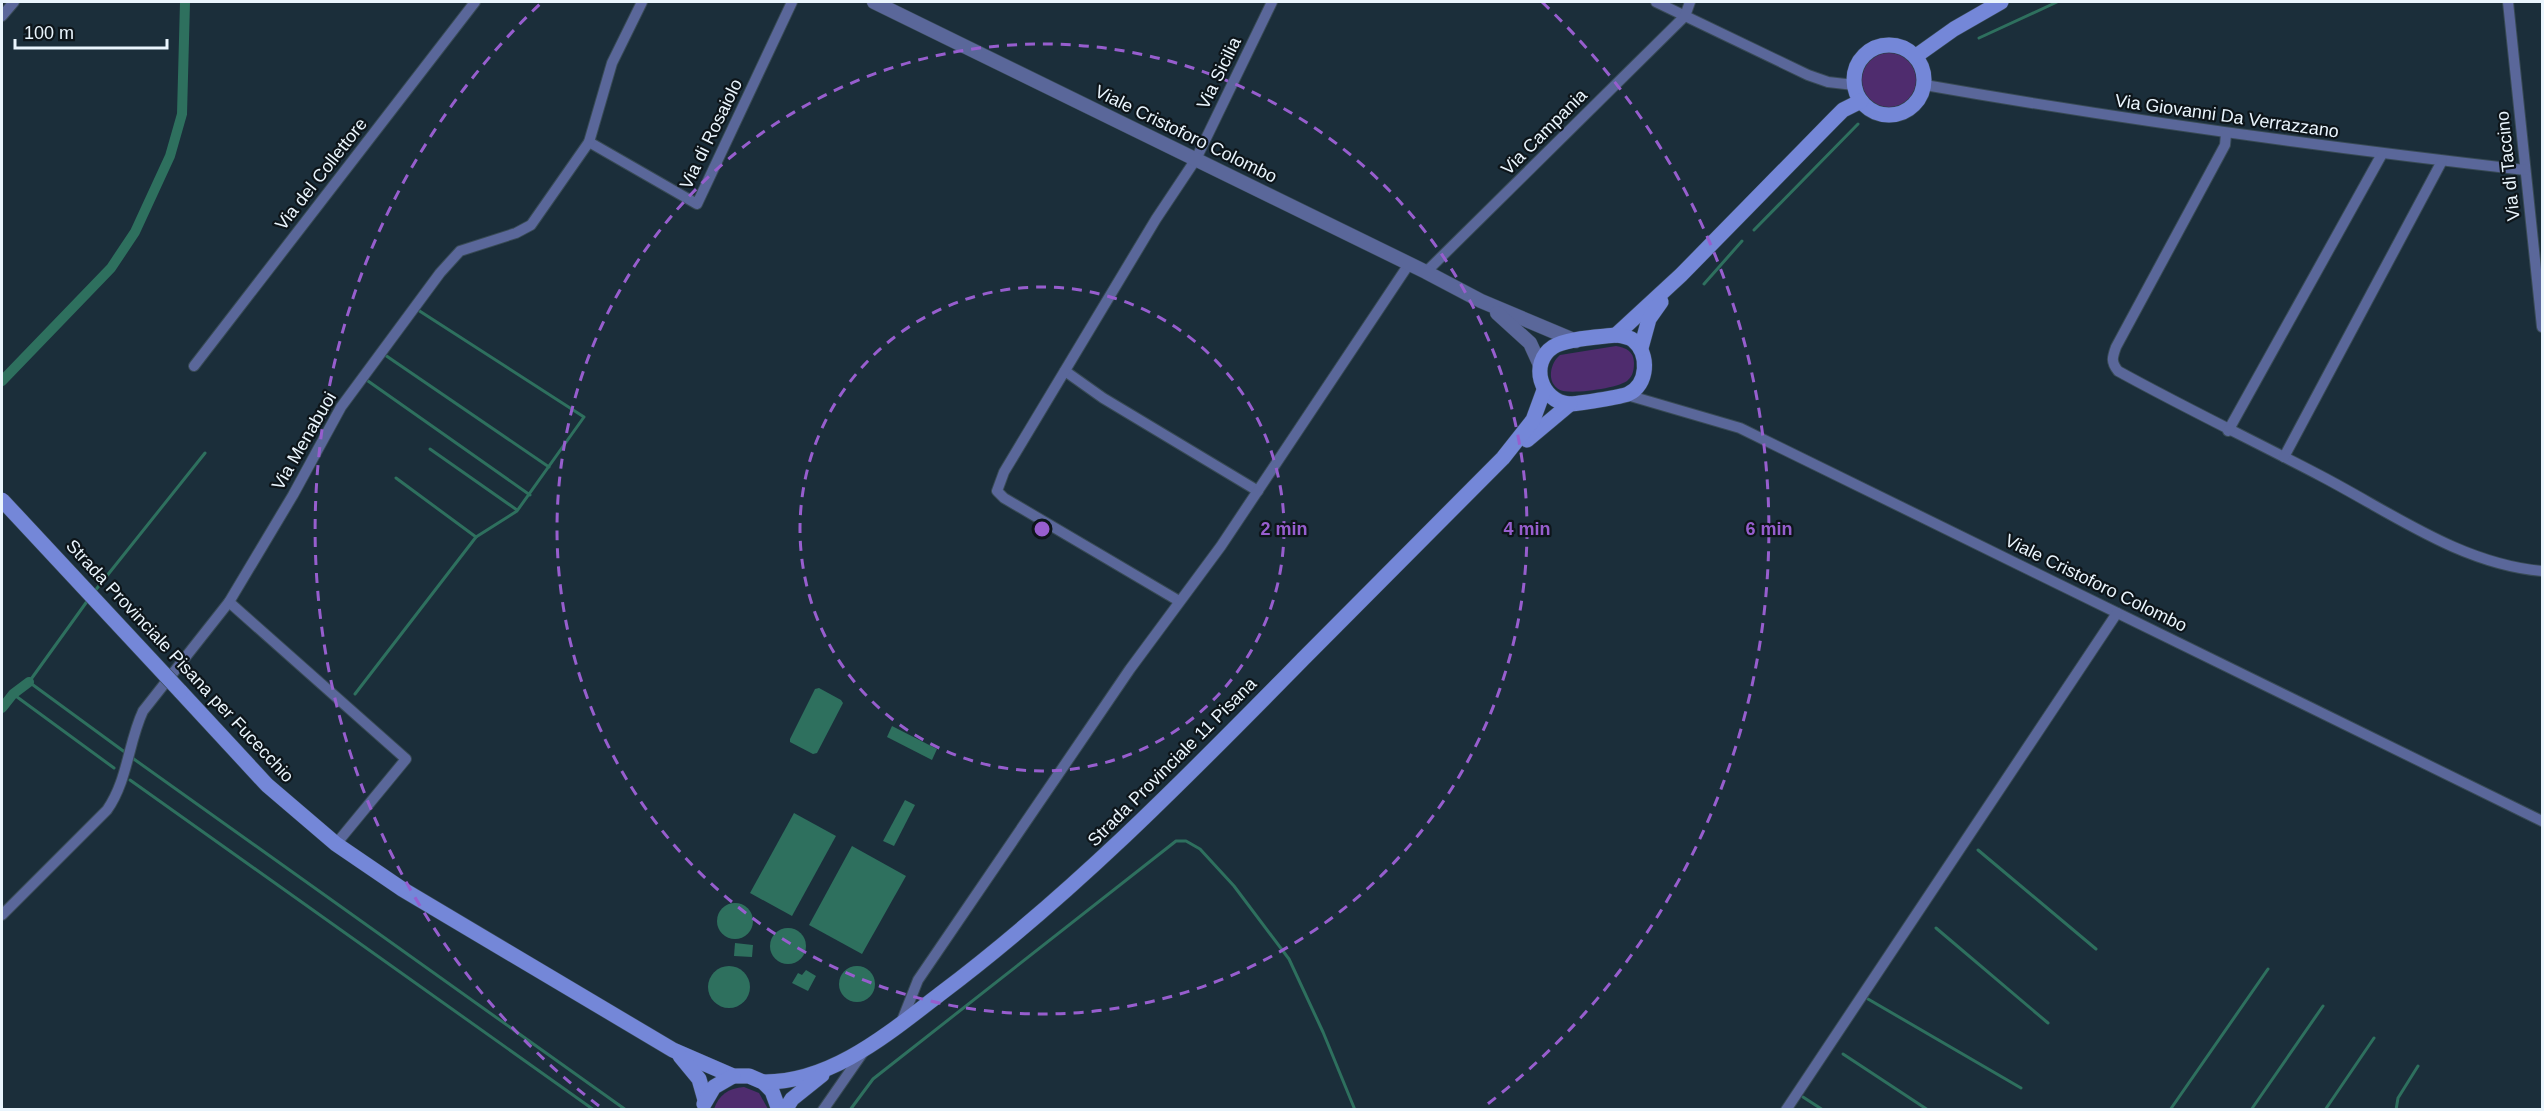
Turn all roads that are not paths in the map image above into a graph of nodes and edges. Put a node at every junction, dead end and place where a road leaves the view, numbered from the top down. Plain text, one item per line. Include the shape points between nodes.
1 (14, 2) edge
2 (475, 2) edge
3 (642, 2) edge
4 (792, 2) edge
5 (874, 2) edge
6 (1272, 2) edge
7 (1656, 2) edge
8 (1690, 2) edge
9 (2001, 2) edge
10 (2508, 2) edge
11 (2, 16) edge
12 (1685, 16) junction
13 (1916, 56) junction
14 (1854, 85) junction
15 (1925, 85) junction
16 (1861, 101) junction
17 (2226, 134) junction
18 (589, 142) junction
19 (2382, 154) junction
20 (1196, 159) junction
21 (2442, 161) junction
22 (2525, 170) junction
23 (1409, 264) junction
24 (1426, 272) junction
25 (1681, 275) junction
26 (1481, 301) junction
27 (2542, 327) edge
28 (1616, 335) junction
29 (1576, 341) junction
30 (1641, 348) junction
31 (1540, 365) junction
32 (194, 366) dead end
33 (1065, 371) junction
34 (1544, 390) junction
35 (1627, 395) junction
36 (1570, 404) junction
37 (2228, 430) junction
38 (2284, 457) junction
39 (1503, 458) junction
40 (1258, 491) junction
41 (2, 500) edge
42 (2542, 571) edge
43 (229, 602) junction
44 (1179, 602) junction
45 (2117, 613) junction
46 (2542, 821) edge
47 (336, 844) junction
48 (2, 915) edge
49 (901, 1024) junction
50 (868, 1046) junction
51 (673, 1050) junction
52 (840, 1062) junction
53 (733, 1076) junction
54 (763, 1082) junction
55 (704, 1105) edge
56 (779, 1110) edge
57 (785, 1110) edge
58 (823, 1110) edge
59 (1786, 1110) edge

1 - 11 street
2 - 32 street, Via del Collettore
3 - 18 street, Via Menabuoi via 612,63
4 - 18 street, Via di Rosaiolo via 697,204
5 - 20 street, Viale Cristoforo Colombo
6 - 20 street, Via Sicilia
7 - 12 street
8 - 12 street
9 - 13 main road
10 - 22 street, Via di Taccino
12 - 14 street via 1808,75
12 - 24 street, Via Campania
13 - 14 main road via 1900,46 1881,45 1872,49 1856,68
13 - 15 main road via 1924,70
14 - 16 main road
15 - 16 main road via 1917,102 1903,113 1875,113
15 - 17 street, Via Giovanni Da Verrazzano
16 - 25 main road via 1834,118
17 - 19 street, Via Giovanni Da Verrazzano
17 - 37 street via 2225,146 2112,358 2118,371
18 - 43 street, Via Menabuoi via 531,225 460,251 440,273 341,407
19 - 21 street, Via Giovanni Da Verrazzano
19 - 37 street
20 - 23 street, Viale Cristoforo Colombo
20 - 33 street, Via Sicilia
21 - 22 street, Via Giovanni Da Verrazzano
21 - 38 street
22 - 27 street, Via di Taccino
23 - 24 street, Viale Cristoforo Colombo
23 - 40 street
24 - 26 street, Viale Cristoforo Colombo
25 - 28 main road
25 - 30 main road via 1649,319
26 - 29 street, Viale Cristoforo Colombo
26 - 31 street, Viale Cristoforo Colombo via 1530,343
28 - 29 main road
28 - 30 main road via 1631,338
29 - 31 main road via 1556,345
30 - 35 main road via 1643,376
31 - 34 main road, Strada Provinciale 11 Pisana
33 - 40 street
33 - 44 street, Via Sicilia via 1004,472 997,492
34 - 36 main road via 1554,399
34 - 39 main road, Strada Provinciale 11 Pisana via 1533,420
35 - 36 main road, Strada Provinciale 11 Pisana
35 - 45 street, Viale Cristoforo Colombo via 1740,428
36 - 39 main road, Strada Provinciale 11 Pisana
37 - 38 street
38 - 42 street via 2444,543
39 - 49 main road, Strada Provinciale 11 Pisana via 1090,871
40 - 44 street
41 - 47 main road, Strada Provinciale Pisana per Fucecchio, bridge via 267,785
43 - 47 street via 406,759
43 - 48 street, Via Menabuoi via 143,711 116,796 106,810
44 - 49 street via 918,980
45 - 46 street, Viale Cristoforo Colombo
45 - 59 street
47 - 51 main road, Strada Provinciale Pisana per Fucecchio via 402,889
49 - 50 main road, Strada Provinciale 11 Pisana
50 - 52 main road, Strada Provinciale 11 Pisana
50 - 58 street
51 - 53 main road, Strada Provinciale Pisana per Fucecchio
51 - 55 main road, Strada Provinciale Pisana per Fucecchio via 699,1079
52 - 54 main road, Strada Provinciale 11 Pisana via 791,1080
52 - 57 main road, Strada Provinciale 11 Pisana via 792,1099
53 - 54 main road, Strada Provinciale Pisana per Fucecchio
53 - 55 main road, Strada Provinciale Pisana per Fucecchio via 714,1087
54 - 56 main road via 772,1091

